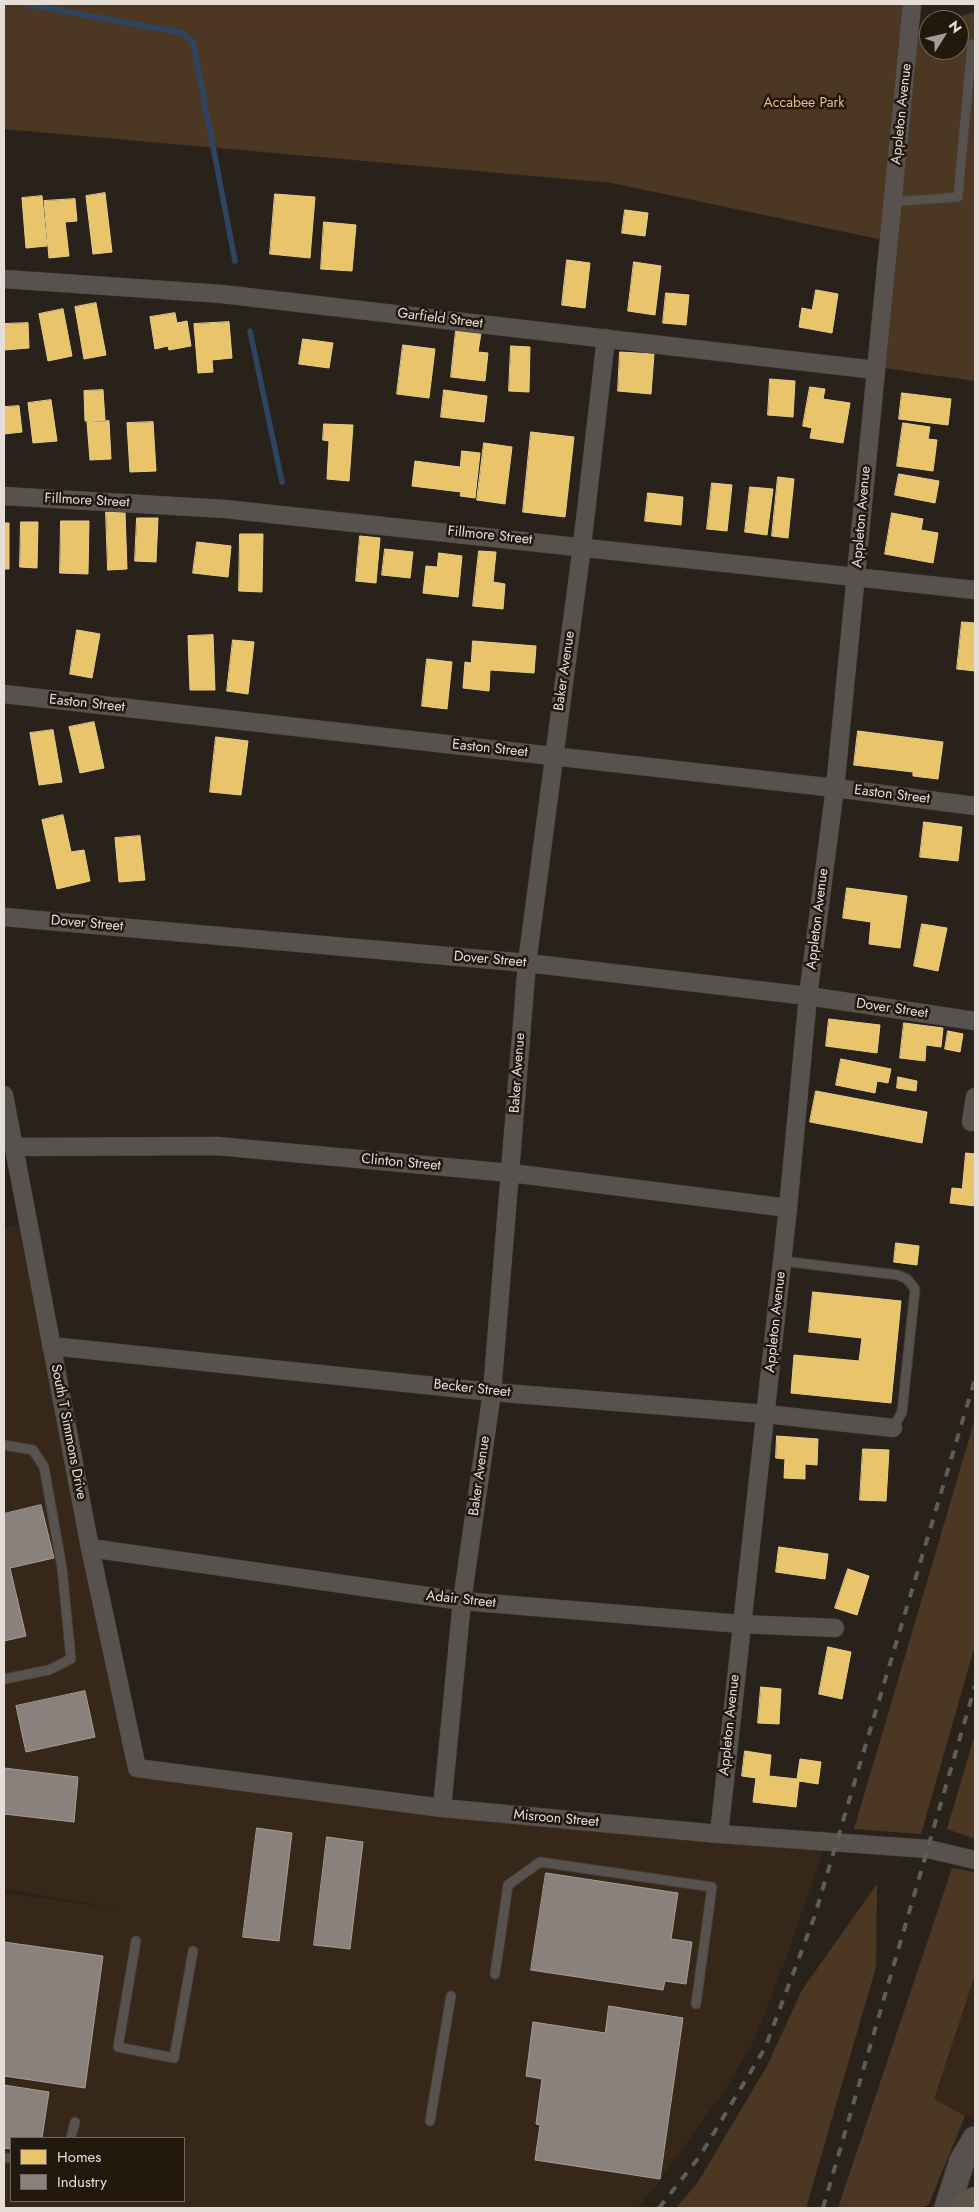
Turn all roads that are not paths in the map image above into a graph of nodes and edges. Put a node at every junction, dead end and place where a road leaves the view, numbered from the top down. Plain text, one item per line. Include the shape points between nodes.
1 (912, 4) edge
2 (972, 44) dead end
3 (893, 202) junction
4 (4, 279) edge
5 (606, 338) junction
6 (875, 370) junction
7 (4, 496) edge
8 (582, 546) junction
9 (856, 577) junction
10 (975, 590) edge
11 (4, 694) edge
12 (554, 756) junction
13 (835, 788) junction
14 (975, 806) edge
15 (4, 916) edge
16 (527, 963) junction
17 (808, 996) junction
18 (975, 1021) edge
19 (4, 1095) edge
20 (975, 1097) edge
21 (971, 1122) dead end
22 (13, 1147) junction
23 (511, 1173) junction
24 (788, 1208) junction
25 (782, 1261) junction
26 (52, 1346) junction
27 (492, 1392) junction
28 (766, 1414) junction
29 (893, 1428) joint
30 (4, 1445) edge
31 (90, 1548) junction
32 (462, 1602) junction
33 (741, 1624) junction
34 (835, 1628) dead end
35 (4, 1679) edge
36 (137, 1768) joint
37 (442, 1808) junction
38 (719, 1834) junction
39 (975, 1860) edge
40 (136, 1941) dead end
41 (193, 1951) dead end
42 (495, 1974) dead end
43 (451, 1996) dead end
44 (696, 2004) dead end
45 (430, 2121) dead end
46 (75, 2122) dead end
47 (71, 2137) edge
48 (975, 2139) edge
49 (975, 2201) edge
50 (947, 2208) edge
51 (965, 2208) edge

1 - 3 street, Appleton Avenue
2 - 3 lane via 958,197
3 - 6 street, Appleton Avenue
4 - 5 street, Garfield Street via 222,294
5 - 6 street, Garfield Street
5 - 8 street, Baker Avenue
6 - 9 street, Appleton Avenue
7 - 8 street, Fillmore Street via 225,509
8 - 9 street, Fillmore Street
8 - 12 street, Baker Avenue
9 - 10 street, Fillmore Street
9 - 13 street, Appleton Avenue
11 - 12 street, Easton Street
12 - 13 street, Easton Street
12 - 16 street, Baker Avenue
13 - 14 street, Easton Street
13 - 17 street, Appleton Avenue
15 - 16 street, Dover Street
16 - 17 street, Dover Street
16 - 23 street, Baker Avenue
17 - 18 street, Dover Street
17 - 24 street, Appleton Avenue
19 - 22 street, South T Simmons Drive
20 - 21 street
22 - 23 street, Clinton Street via 217,1146
22 - 26 street, South T Simmons Drive
23 - 24 street, Clinton Street
23 - 27 street, Baker Avenue
24 - 25 street, Appleton Avenue
25 - 28 street, Appleton Avenue
25 - 29 lane via 898,1275 907,1279 915,1289 902,1412
26 - 27 street, Becker Street
26 - 31 street, South T Simmons Drive
27 - 28 street, Becker Street
27 - 32 street, Baker Avenue
28 - 29 street, Becker Street
28 - 33 street, Appleton Avenue
30 - 35 lane via 33,1450 44,1467 62,1568 71,1659 49,1670
31 - 32 street, Adair Street
31 - 36 street, South T Simmons Drive
32 - 33 street, Adair Street
32 - 37 street, Baker Avenue
33 - 34 street, Adair Street
33 - 38 street, Appleton Avenue
36 - 37 street, Misroon Street
37 - 38 street, Misroon Street
38 - 39 street, Misroon Street via 928,1849
40 - 41 lane via 118,2047 174,2058
42 - 44 lane via 508,1884 540,1862 712,1887
43 - 45 lane
46 - 47 lane
48 - 50 street via 962,2162
49 - 51 main road

